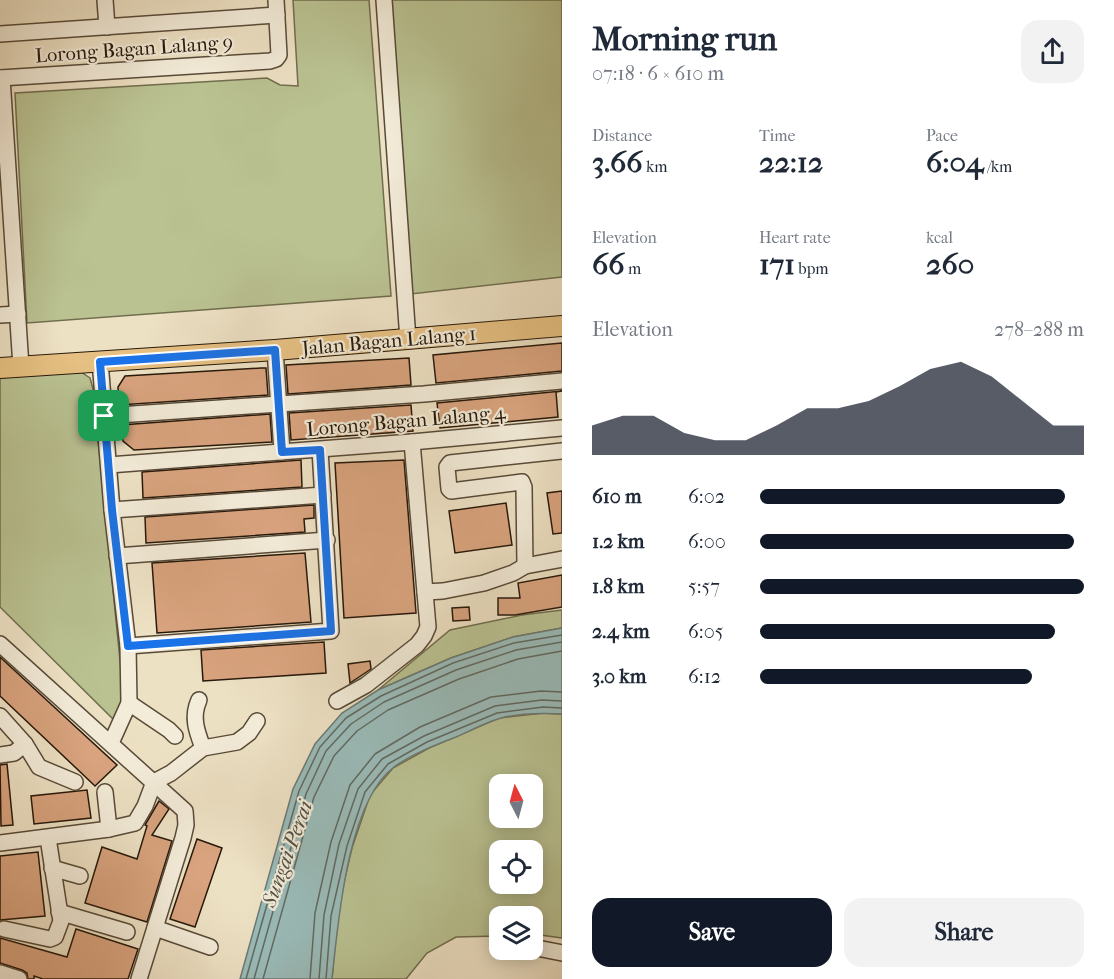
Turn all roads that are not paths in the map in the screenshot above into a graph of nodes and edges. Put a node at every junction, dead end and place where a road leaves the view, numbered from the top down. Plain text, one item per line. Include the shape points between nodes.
1 (105, 0) edge
2 (384, 0) edge
3 (276, 8) edge
4 (107, 27) junction
5 (0, 34) edge
6 (1, 78) edge
7 (3, 128) edge
8 (4, 172) edge
9 (6, 221) edge
10 (8, 269) edge
11 (18, 314) junction
12 (0, 315) edge
13 (562, 326) edge
14 (408, 340) junction
15 (275, 350) junction
16 (100, 362) junction
17 (21, 367) junction
18 (0, 368) edge
19 (562, 381) edge
20 (279, 404) junction
21 (104, 416) junction
22 (562, 428) edge
23 (412, 442) junction
24 (320, 450) junction
25 (562, 451) edge
26 (282, 452) junction
27 (109, 465) junction
28 (323, 495) junction
29 (112, 510) junction
30 (327, 540) junction
31 (117, 556) junction
32 (562, 559) edge
33 (525, 566) junction
34 (425, 592) junction
35 (0, 644) edge
36 (128, 646) junction
37 (199, 700) dead end
38 (337, 701) dead end
39 (129, 703) junction
40 (0, 716) edge
41 (257, 721) dead end
42 (175, 736) dead end
43 (111, 743) junction
44 (25, 744) junction
45 (203, 748) junction
46 (0, 755) edge
47 (75, 782) dead end
48 (154, 782) junction
49 (105, 792) dead end
50 (109, 829) junction
51 (48, 837) junction
52 (0, 843) edge
53 (52, 868) junction
54 (80, 876) dead end
55 (59, 912) junction
56 (155, 928) junction
57 (4, 929) dead end
58 (127, 933) dead end
59 (210, 947) dead end
60 (543, 949) edge
61 (562, 953) edge
62 (0, 973) edge
63 (19, 979) edge
64 (139, 979) edge

1 - 4 street
2 - 14 street
3 - 4 street
3 - 6 street, Lorong Bagan Lalang 9 via 279,55 270,61
4 - 5 street
6 - 7 street
7 - 8 street
8 - 9 street
9 - 10 street
10 - 11 street
11 - 12 street
11 - 17 street
13 - 14 main road, Jalan Bagan Lalang 1
14 - 15 main road, Jalan Bagan Lalang 1
15 - 16 main road, Jalan Bagan Lalang 1
15 - 20 street
16 - 17 main road, Jalan Bagan Lalang 1
16 - 21 street
17 - 18 main road, Jalan Bagan Lalang 1
19 - 20 street
20 - 21 street
20 - 26 street
21 - 27 street
22 - 23 street, Lorong Bagan Lalang 4
23 - 24 street, Lorong Bagan Lalang 4
23 - 34 street
24 - 26 street, Lorong Bagan Lalang 4
24 - 28 street
25 - 33 street via 450,463 447,467 451,491 522,482
26 - 27 street, Lorong Bagan Lalang 4
27 - 29 street
28 - 29 street
28 - 30 street
29 - 31 street
30 - 31 street
30 - 36 street via 331,631
31 - 36 street
32 - 33 street
33 - 34 street via 484,583
34 - 38 street via 428,627 417,645 366,685
35 - 43 street
36 - 39 street
37 - 45 street via 195,718
39 - 42 street
39 - 43 street
40 - 44 street
41 - 45 street via 237,742
43 - 48 street
44 - 46 street via 14,753
44 - 47 street via 39,767
45 - 48 street
48 - 50 street via 135,823
48 - 56 street via 185,811 186,825
49 - 50 street
50 - 51 street
51 - 52 street
51 - 53 street
53 - 54 street
53 - 55 street
55 - 57 street via 61,921 55,937 50,939
55 - 58 street
56 - 59 street
56 - 64 street
60 - 61 street
62 - 63 street

